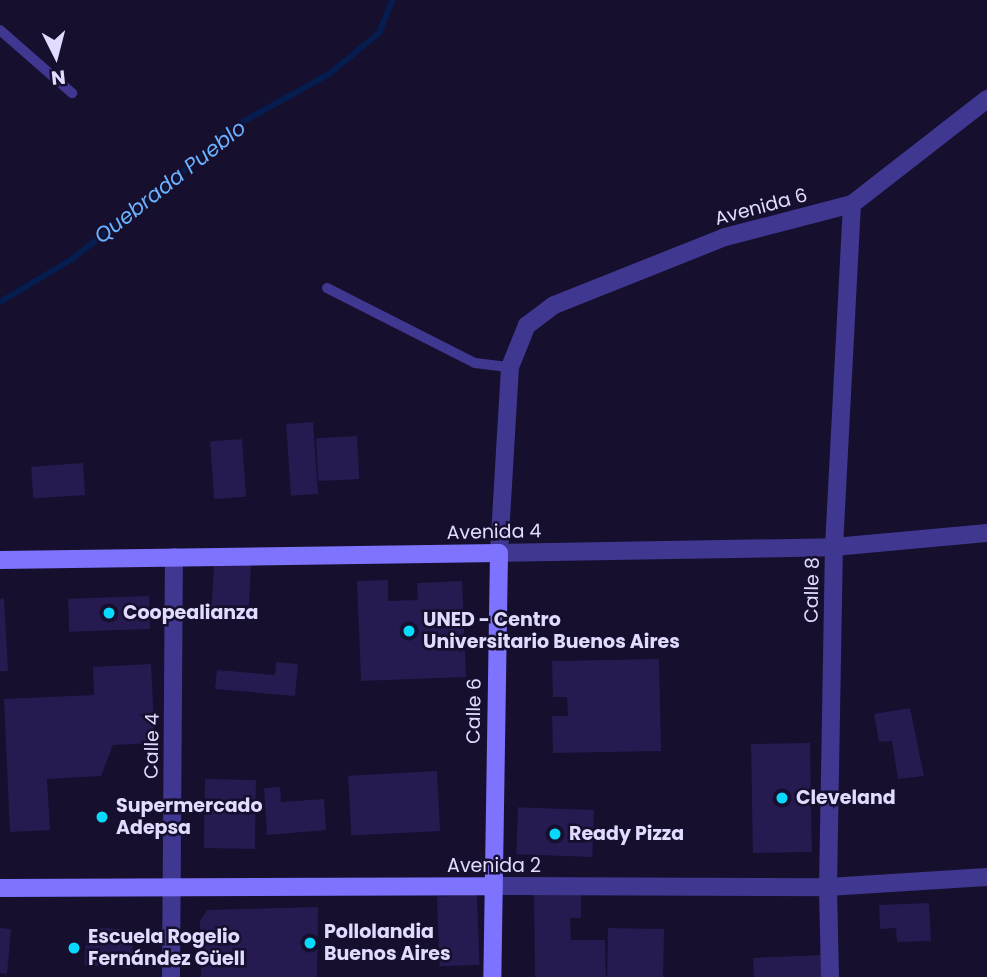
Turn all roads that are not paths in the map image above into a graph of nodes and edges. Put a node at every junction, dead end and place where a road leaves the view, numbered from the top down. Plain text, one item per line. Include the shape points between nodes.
1 (0, 30) edge
2 (72, 93) dead end
3 (987, 99) edge
4 (852, 204) junction
5 (327, 288) dead end
6 (527, 325) joint
7 (510, 367) junction
8 (987, 533) edge
9 (834, 547) junction
10 (499, 553) junction
11 (174, 557) junction
12 (0, 560) edge
13 (987, 877) edge
14 (491, 886) junction
15 (828, 887) junction
16 (0, 888) edge
17 (171, 890) junction
18 (171, 977) edge
19 (492, 977) edge
20 (830, 977) edge

1 - 2 lane
3 - 4 street, Avenida 6
4 - 6 street, Avenida 6 via 725,237 554,305
4 - 9 street, Calle 8
5 - 7 lane via 475,363
6 - 7 street, Calle 6
7 - 10 street, Calle 6
8 - 9 street, Avenida 4
9 - 10 street, Avenida 4
9 - 15 street, Calle 8
10 - 11 street, Avenida 4
10 - 14 street, Calle 6
11 - 12 street, Avenida 4
11 - 17 street, Calle 4
13 - 15 street, Avenida 2
14 - 15 street, Avenida 2
14 - 17 street, Avenida 2
14 - 19 street, Calle 6
15 - 20 street, Calle 8
16 - 17 street, Avenida 2
17 - 18 street, Calle 4

